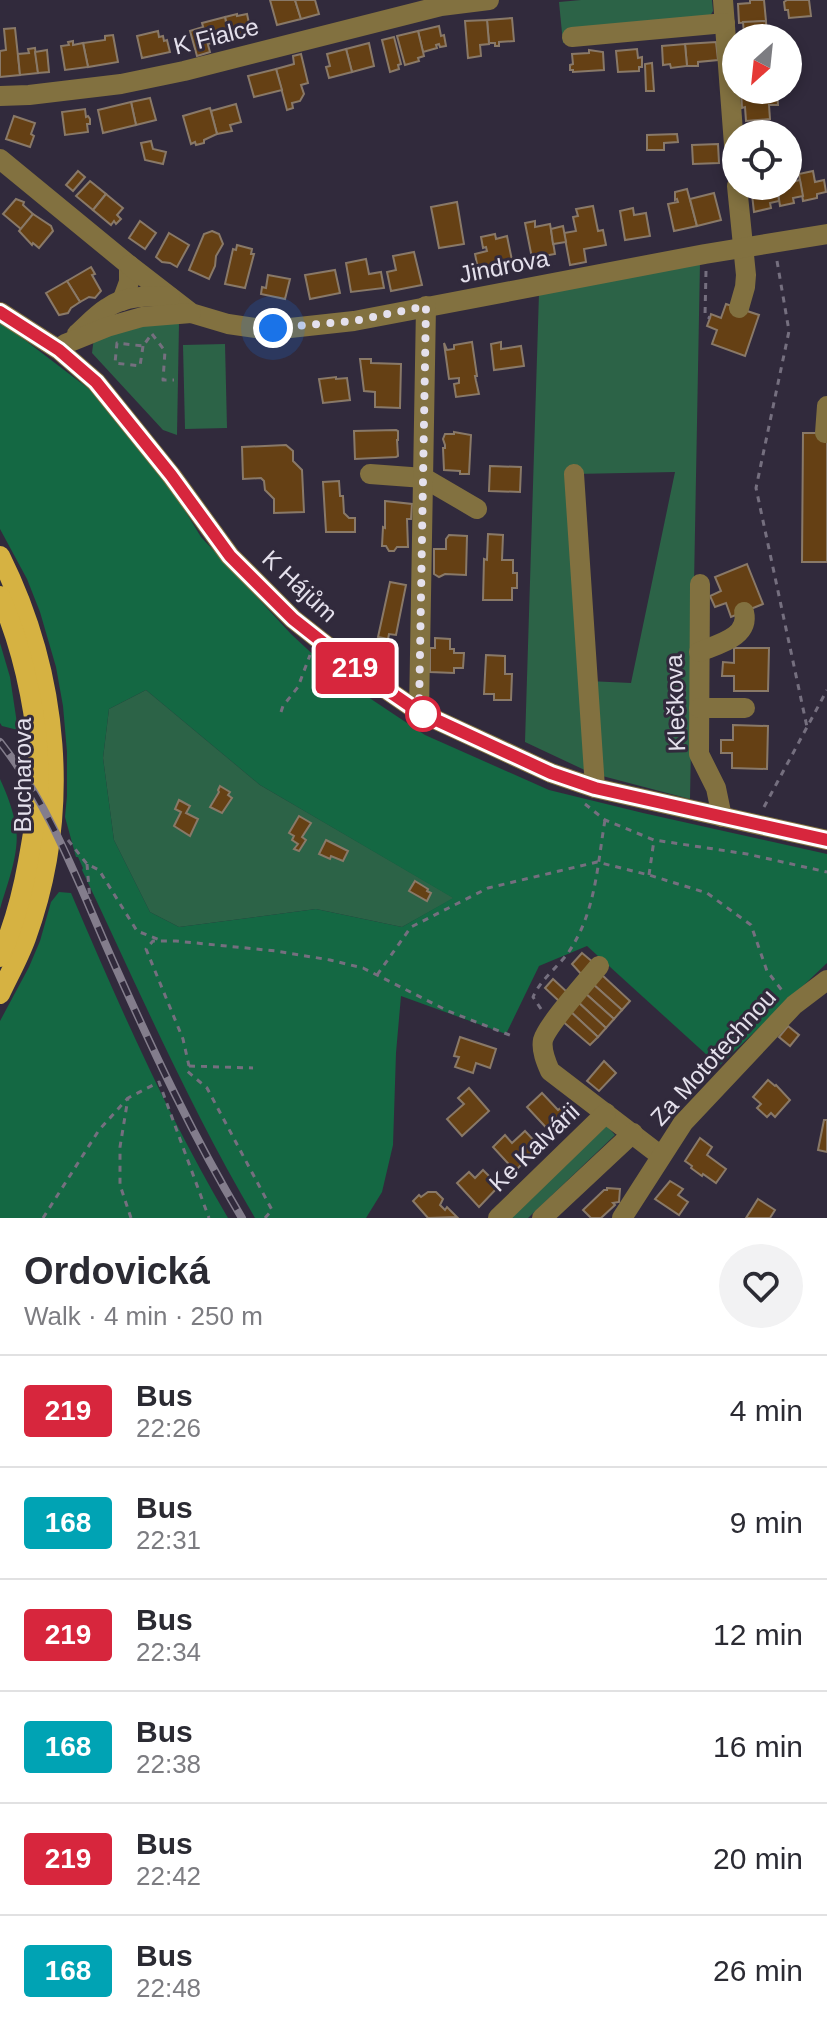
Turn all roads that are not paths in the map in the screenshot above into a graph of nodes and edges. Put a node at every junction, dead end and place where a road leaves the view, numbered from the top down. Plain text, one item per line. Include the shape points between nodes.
1 (489, 0) edge
2 (723, 0) edge
3 (725, 23) junction
4 (572, 37) dead end
5 (0, 96) edge
6 (732, 120) edge
7 (0, 159) edge
8 (738, 200) edge
9 (827, 234) edge
10 (742, 248) junction
11 (129, 265) junction
12 (170, 297) junction
13 (122, 301) junction
14 (426, 306) junction
15 (739, 308) dead end
16 (0, 312) edge
17 (191, 313) junction
18 (62, 347) junction
19 (827, 406) edge
20 (825, 433) edge
21 (370, 474) dead end
22 (574, 474) dead end
23 (424, 478) junction
24 (477, 509) dead end
25 (0, 556) edge
26 (700, 584) dead end
27 (0, 596) edge
28 (744, 612) dead end
29 (699, 652) junction
30 (699, 708) junction
31 (745, 708) dead end
32 (419, 712) junction
33 (588, 795) junction
34 (722, 817) junction
35 (827, 840) edge
36 (0, 957) edge
37 (599, 966) dead end
38 (827, 980) edge
39 (0, 994) edge
40 (606, 1113) junction
41 (633, 1133) junction
42 (661, 1156) junction
43 (498, 1218) edge
44 (542, 1218) edge
45 (622, 1218) edge

1 - 5 street, K Fialce via 441,6 121,84
2 - 3 street
3 - 4 street
3 - 6 street
7 - 11 street, Jindrova
8 - 10 street
9 - 10 street, Jindrova
10 - 14 street, Jindrova
10 - 15 street via 746,275
11 - 12 street, Jindrova
11 - 13 street
12 - 13 street
12 - 17 street, Jindrova
13 - 18 street via 108,306
14 - 17 street, Jindrova via 290,328 228,324
14 - 23 street
16 - 18 street, K Hájům
17 - 18 street, Jindrova via 142,317
18 - 32 street, K Hájům via 171,475 230,556 293,619
19 - 20 street
21 - 23 street
22 - 33 street
23 - 24 street
23 - 32 street
25 - 39 main road, Bucharova via 27,616 42,670 54,796 38,899
26 - 29 street, Klečkova
27 - 36 main road, Bucharova via 27,679 38,792 22,897
28 - 29 street via 746,620 736,635
29 - 30 street, Klečkova
30 - 31 street
30 - 34 street, Klečkova via 699,754 716,788
32 - 33 street, K Hájům
33 - 34 street, K Hájům
34 - 35 street, K Hájům
37 - 40 street via 543,1040 550,1071
38 - 42 street, Za Mototechnou via 794,1005 683,1123
40 - 41 street
40 - 43 street, Ke Kalvárii
41 - 42 street
41 - 44 street
42 - 45 street, Za Mototechnou

